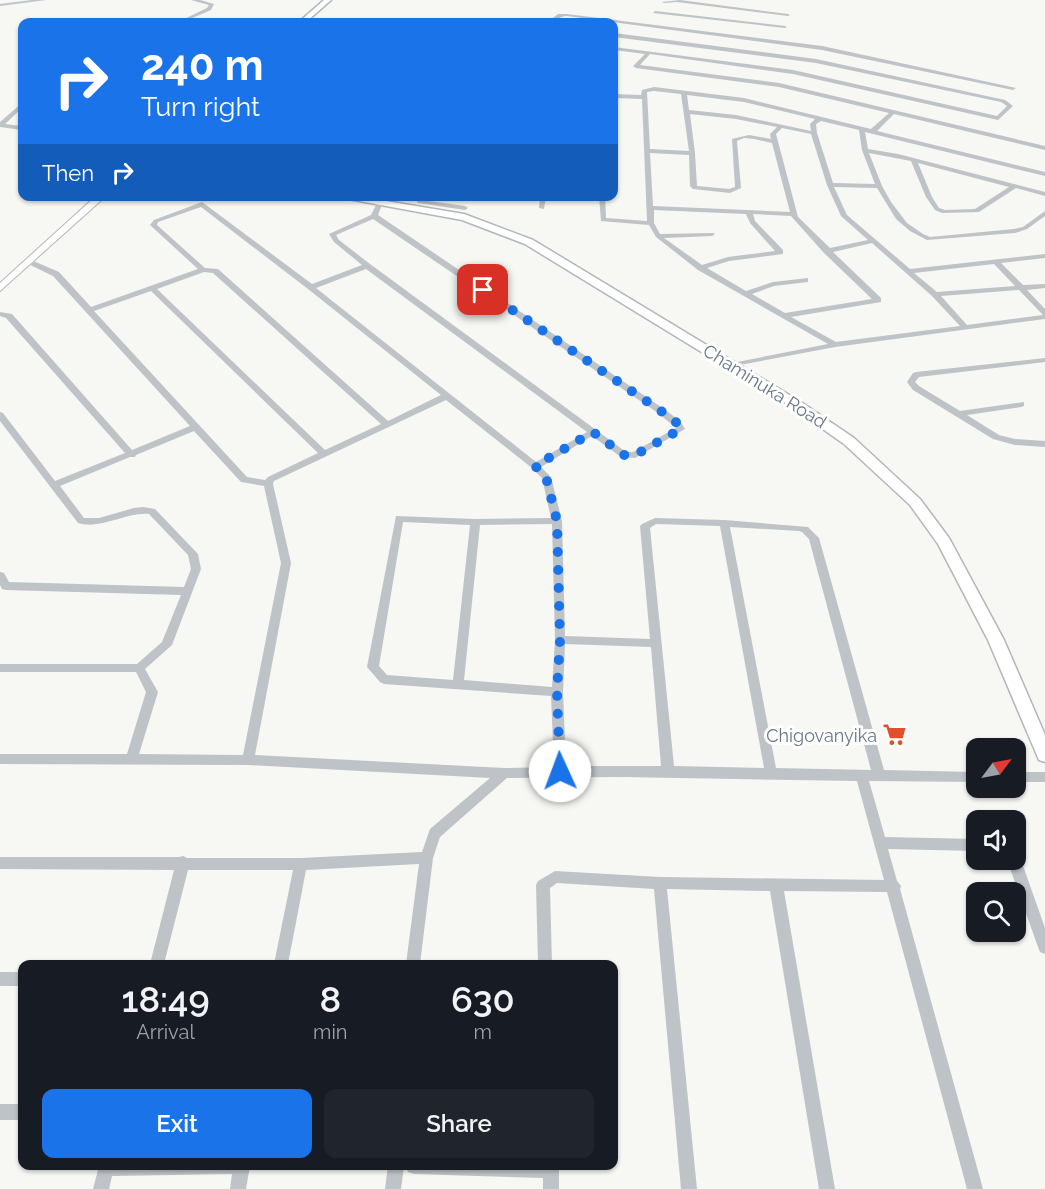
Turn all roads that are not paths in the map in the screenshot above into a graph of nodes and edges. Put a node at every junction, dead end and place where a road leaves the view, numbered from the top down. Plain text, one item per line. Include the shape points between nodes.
1 (44, 0) edge
2 (193, 0) edge
3 (328, 0) edge
4 (666, 1) edge
5 (0, 5) edge
6 (656, 12) junction
7 (788, 15) dead end
8 (189, 18) edge
9 (307, 18) edge
10 (557, 18) edge
11 (577, 18) edge
12 (618, 23) edge
13 (644, 25) junction
14 (785, 27) dead end
15 (618, 36) edge
16 (618, 49) edge
17 (648, 53) junction
18 (896, 78) junction
19 (1012, 88) dead end
20 (881, 92) junction
21 (684, 93) junction
22 (618, 96) edge
23 (644, 97) junction
24 (18, 109) edge
25 (687, 112) junction
26 (893, 112) junction
27 (820, 118) junction
28 (0, 125) edge
29 (18, 127) edge
30 (780, 127) junction
31 (862, 128) junction
32 (873, 131) junction
33 (814, 133) junction
34 (775, 142) junction
35 (1045, 148) edge
36 (865, 150) junction
37 (647, 151) junction
38 (692, 153) junction
39 (914, 160) junction
40 (1045, 174) edge
41 (831, 185) junction
42 (879, 186) junction
43 (1015, 186) junction
44 (1045, 194) edge
45 (96, 201) edge
46 (373, 201) edge
47 (419, 201) edge
48 (466, 201) edge
49 (543, 201) edge
50 (602, 201) edge
51 (380, 202) junction
52 (542, 208) dead end
53 (650, 208) junction
54 (748, 211) junction
55 (464, 212) junction
56 (1045, 213) edge
57 (793, 214) junction
58 (374, 216) junction
59 (651, 224) junction
60 (712, 234) dead end
61 (658, 236) junction
62 (873, 241) junction
63 (827, 251) junction
64 (1045, 256) edge
65 (995, 261) junction
66 (28, 262) junction
67 (367, 266) junction
68 (701, 268) junction
69 (203, 270) junction
70 (908, 271) junction
71 (806, 280) dead end
72 (1045, 286) edge
73 (311, 287) junction
74 (0, 288) edge
75 (1021, 288) junction
76 (153, 289) junction
77 (748, 293) junction
78 (936, 294) junction
79 (90, 310) junction
80 (0, 314) edge
81 (786, 315) junction
82 (1045, 315) edge
83 (964, 327) junction
84 (835, 345) junction
85 (1045, 360) edge
86 (732, 365) junction
87 (447, 396) junction
88 (1021, 404) dead end
89 (958, 414) junction
90 (0, 415) edge
91 (386, 424) junction
92 (196, 427) junction
93 (593, 432) junction
94 (1045, 444) edge
95 (323, 453) junction
96 (132, 455) junction
97 (535, 466) junction
98 (268, 484) junction
99 (54, 485) junction
100 (557, 521) junction
101 (476, 522) junction
102 (724, 523) junction
103 (0, 576) edge
104 (189, 591) junction
105 (560, 640) junction
106 (656, 643) junction
107 (0, 668) edge
108 (139, 668) junction
109 (458, 684) junction
110 (557, 692) junction
111 (1045, 755) edge
112 (0, 759) edge
113 (131, 760) junction
114 (248, 760) junction
115 (560, 771) junction
116 (668, 772) junction
117 (771, 772) junction
118 (504, 773) junction
119 (862, 776) junction
120 (879, 776) junction
121 (966, 777) edge
122 (1026, 777) edge
123 (1045, 777) edge
124 (881, 843) junction
125 (966, 845) edge
126 (426, 858) junction
127 (183, 862) junction
128 (0, 863) edge
129 (301, 864) junction
130 (1018, 870) edge
131 (660, 883) junction
132 (776, 886) junction
133 (894, 886) junction
134 (1045, 947) edge
135 (158, 960) edge
136 (282, 960) edge
137 (413, 960) edge
138 (545, 960) edge
139 (0, 979) edge
140 (18, 979) edge
141 (0, 1112) edge
142 (18, 1113) edge
143 (106, 1170) edge
144 (241, 1170) edge
145 (395, 1170) edge
146 (551, 1170) edge
147 (101, 1189) edge
148 (238, 1189) edge
149 (393, 1189) edge
150 (551, 1189) edge
151 (689, 1189) edge
152 (827, 1189) edge
153 (975, 1189) edge

1 - 5 street
2 - 8 street via 212,4
3 - 9 main road
4 - 6 street
4 - 7 street
6 - 13 street
6 - 14 street
10 - 11 street
12 - 13 street
13 - 19 street via 822,48
15 - 18 street via 816,61
16 - 17 street
17 - 20 street via 793,72
17 - 26 street via 636,66 779,85
18 - 20 street
18 - 20 street via 1003,101 1010,106 998,118
21 - 23 street via 647,89
21 - 25 street
21 - 27 street via 744,100
22 - 23 street
23 - 37 street
24 - 28 street
25 - 30 street
25 - 38 street
26 - 32 street
26 - 35 street
27 - 31 street
27 - 33 street via 813,124
28 - 29 street
30 - 33 street
30 - 34 street via 773,134
31 - 32 street
31 - 36 street
32 - 40 street
33 - 41 street
34 - 38 street via 746,136 734,140 739,185 730,191 694,188
34 - 57 street
36 - 39 street
36 - 42 street
37 - 38 street
37 - 53 street
39 - 43 street
39 - 43 street via 929,196 937,209 944,212 977,211
41 - 42 street
41 - 62 street via 844,216
42 - 56 street via 890,209 928,239 1016,231
43 - 44 street
45 - 66 main road
46 - 51 main road, Chaminuka Road
47 - 55 street
48 - 55 street
49 - 52 street
50 - 59 street via 603,220
51 - 55 main road, Chaminuka Road
51 - 58 street
53 - 54 street
53 - 59 street
54 - 57 street
54 - 68 street via 752,222 780,252 728,259
55 - 86 main road, Chaminuka Road via 538,246
57 - 63 street
58 - 67 street via 333,234 336,241
58 - 93 street via 661,411 681,429 635,455 624,455
59 - 61 street
60 - 61 street
61 - 68 street
62 - 63 street
62 - 70 street
63 - 81 street via 878,300
64 - 65 street
65 - 70 street
65 - 75 street
66 - 74 main road
66 - 79 street via 56,274
67 - 73 street
67 - 93 street
68 - 77 street
69 - 73 street via 153,225 156,221 202,204
69 - 76 street
69 - 91 street via 215,271
70 - 78 street
71 - 77 street via 773,284
72 - 75 street
73 - 87 street
75 - 78 street
75 - 82 street
76 - 79 street
76 - 95 street
77 - 81 street
78 - 83 street
79 - 92 street
80 - 96 street via 9,316
81 - 84 street
82 - 83 street
83 - 84 street
84 - 86 street
85 - 89 street via 912,378 916,388
86 - 111 main road, Chaminuka Road via 849,441 915,502 944,542 996,640
87 - 91 street
87 - 97 street
88 - 89 street
89 - 94 street via 1004,440
90 - 99 street
91 - 95 street
92 - 96 street
92 - 98 street via 244,480
93 - 97 street
95 - 98 street
96 - 99 street
97 - 100 street via 546,477
98 - 114 street via 286,563
99 - 104 street via 85,522 142,510 154,512 193,554 196,569
100 - 101 street
100 - 105 street
101 - 109 street
101 - 109 street via 399,518 373,667 384,679
102 - 106 street via 655,521 645,526
102 - 117 street
102 - 120 street via 800,528 814,538
103 - 104 street via 6,586
104 - 108 street via 167,645
105 - 106 street
105 - 110 street
106 - 116 street
107 - 108 street
108 - 113 street via 152,692
109 - 110 street
110 - 115 street
112 - 113 street
113 - 114 street
114 - 118 street
115 - 116 street
115 - 118 street
116 - 117 street
117 - 119 street
118 - 126 street via 435,833
119 - 120 street
119 - 124 street
120 - 121 street
122 - 123 street
124 - 125 street
124 - 133 street
126 - 129 street
126 - 137 street
127 - 128 street
127 - 129 street
127 - 135 street
129 - 136 street
130 - 134 street
131 - 132 street
131 - 138 street via 555,877 543,885
131 - 151 street
132 - 133 street
132 - 152 street
133 - 153 street
139 - 140 street
141 - 142 street
143 - 147 street
144 - 148 street
145 - 149 street
146 - 150 street

